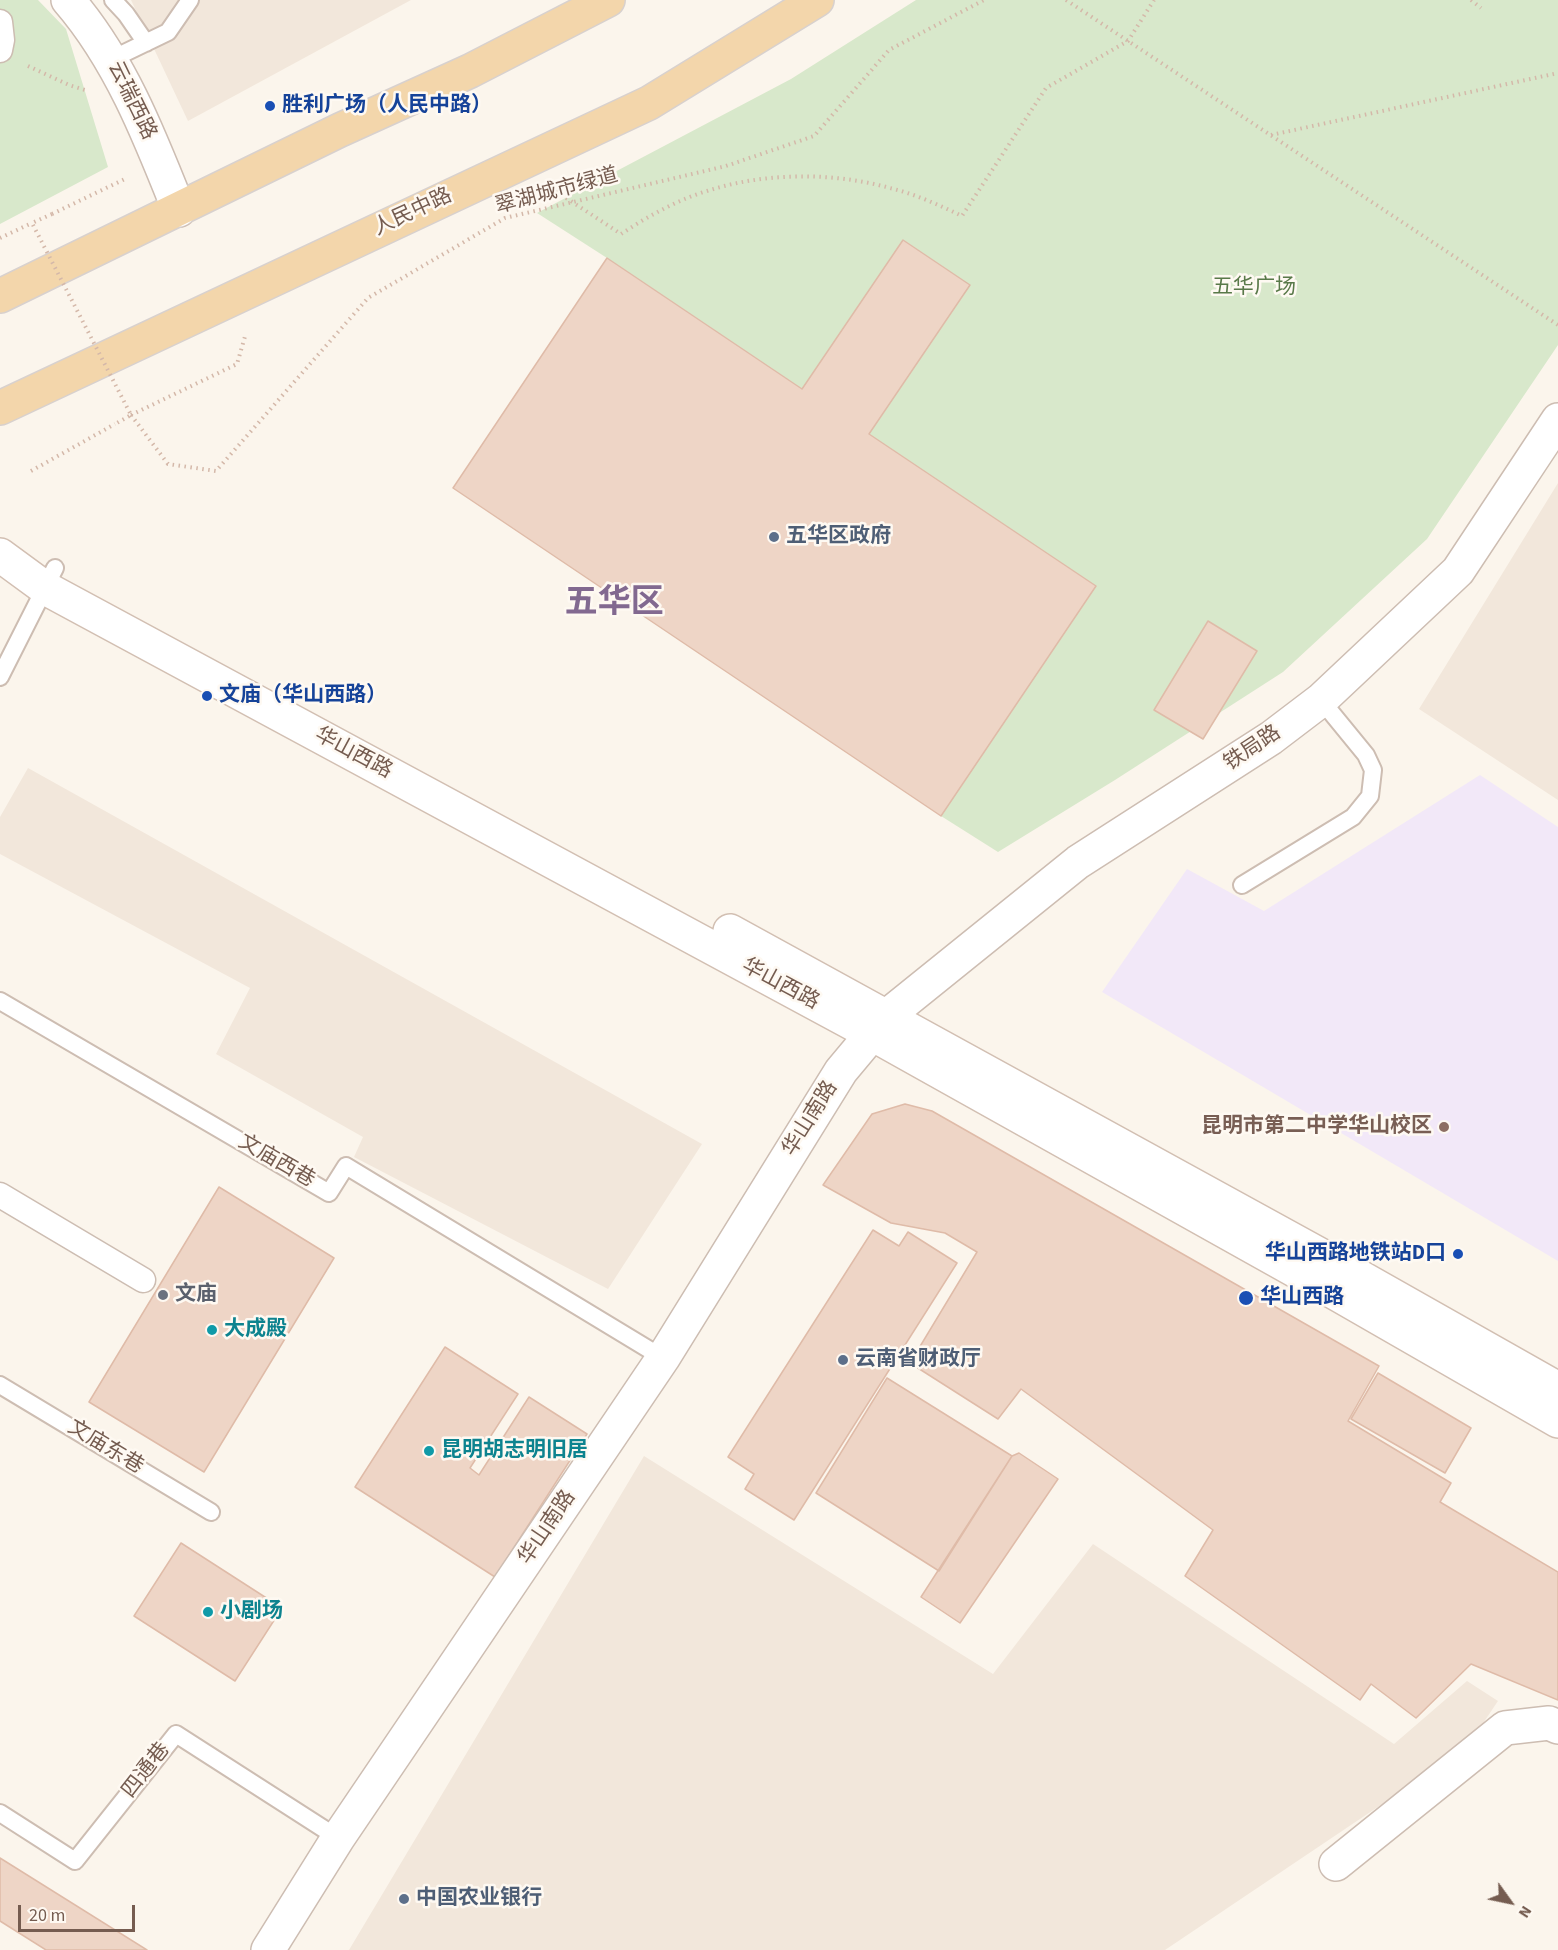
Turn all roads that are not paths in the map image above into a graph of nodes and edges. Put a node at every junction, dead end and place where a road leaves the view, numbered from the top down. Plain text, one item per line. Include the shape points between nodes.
1 (68, 0) edge
2 (113, 0) edge
3 (190, 0) edge
4 (608, 0) edge
5 (817, 0) edge
6 (798, 9) edge
7 (0, 22) edge
8 (146, 43) junction
9 (10, 56) edge
10 (112, 59) junction
11 (179, 210) junction
12 (0, 296) edge
13 (0, 408) edge
14 (1558, 420) edge
15 (0, 531) edge
16 (0, 555) edge
17 (50, 578) junction
18 (0, 677) edge
19 (1321, 700) junction
20 (1242, 885) dead end
21 (0, 1001) edge
22 (880, 1025) junction
23 (0, 1195) edge
24 (143, 1280) dead end
25 (663, 1358) junction
26 (0, 1385) edge
27 (1558, 1389) edge
28 (1558, 1420) edge
29 (210, 1512) dead end
30 (1558, 1727) edge
31 (0, 1813) edge
32 (338, 1838) junction
33 (1336, 1864) dead end
34 (268, 1950) edge

1 - 10 main road, 云瑞西路
2 - 8 lane
3 - 8 lane via 168,32
4 - 11 main road via 470,71
5 - 6 main road, 人民中路
6 - 13 main road, 人民中路 via 649,103
7 - 9 street via 2,40
8 - 10 lane
10 - 11 main road, 云瑞西路
11 - 12 main road
14 - 19 main road, 铁局路 via 1458,571
15 - 17 main road, 华山西路
16 - 17 main road, 华山西路
17 - 18 lane
17 - 22 main road, 华山西路
19 - 20 lane via 1366,754 1373,770 1370,796 1353,817
19 - 22 main road, 铁局路 via 1271,738 1078,862
21 - 25 lane, 文庙西巷 via 330,1193 346,1166
22 - 25 main road, 华山南路 via 841,1071
22 - 27 main road, 华山西路 via 1353,1273
22 - 28 main road, 华山西路
23 - 24 street
25 - 32 main road, 华山南路
26 - 29 lane, 文庙东巷
30 - 33 main road via 1549,1723 1505,1728
31 - 32 lane, 四通巷 via 75,1861 176,1734
32 - 34 main road, 华山南路

